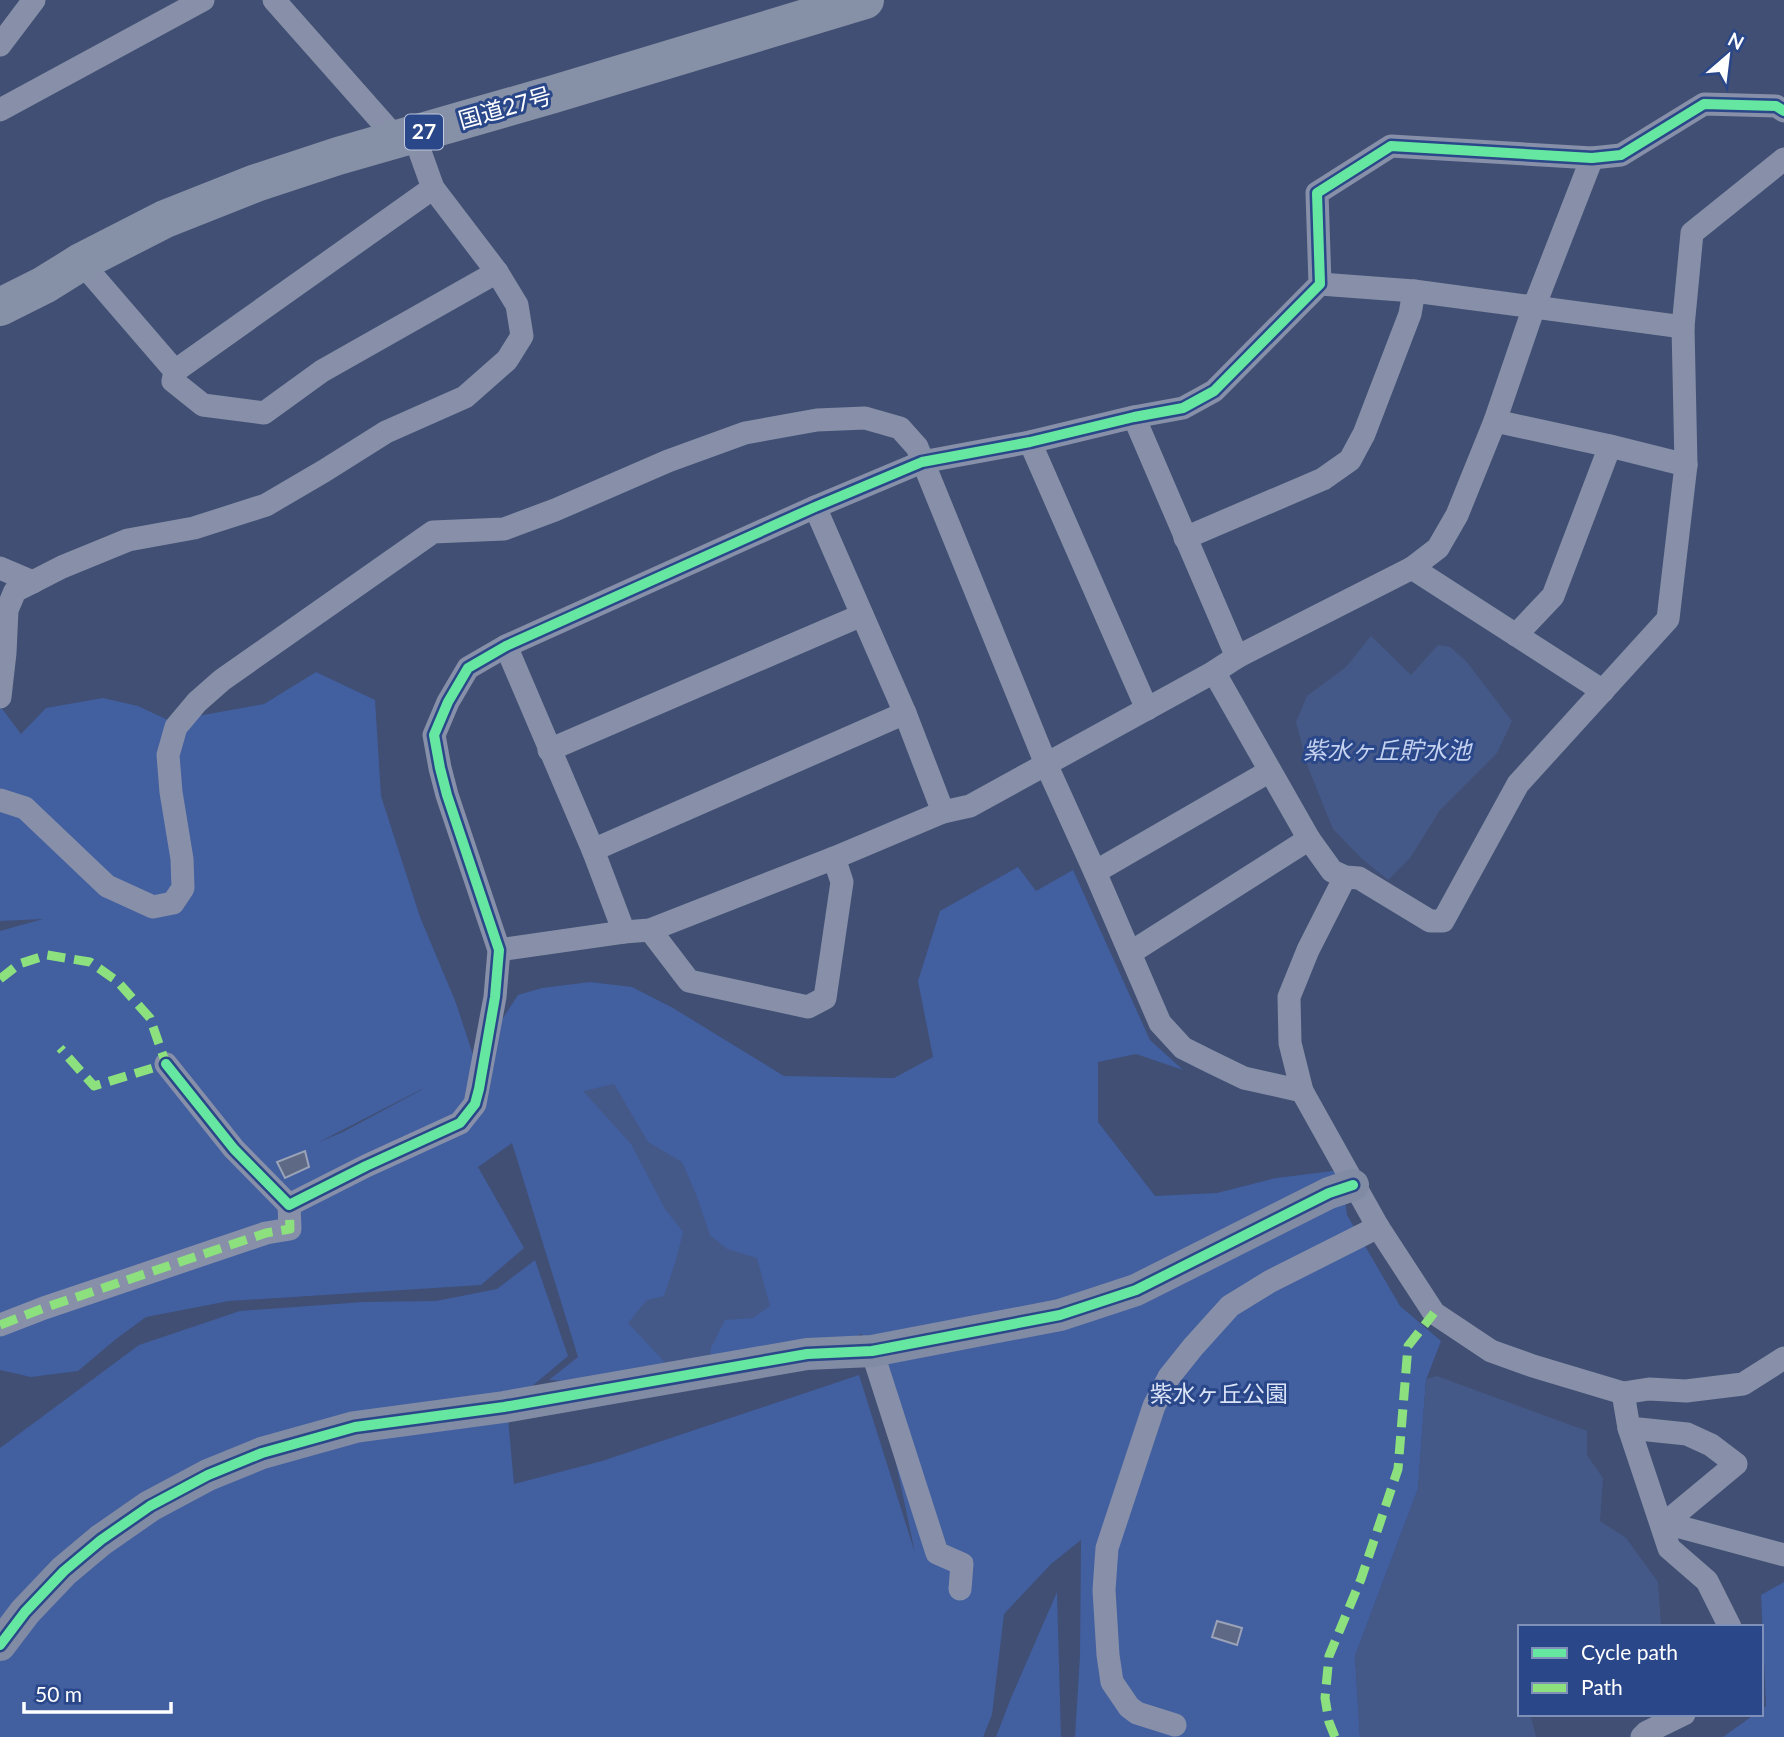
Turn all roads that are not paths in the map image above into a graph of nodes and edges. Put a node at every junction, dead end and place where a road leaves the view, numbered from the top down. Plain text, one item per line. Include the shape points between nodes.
1 (34, 0) edge
2 (203, 0) edge
3 (274, 0) edge
4 (865, 0) edge
5 (0, 45) edge
6 (0, 110) edge
7 (1784, 111) edge
8 (405, 137) junction
9 (1592, 158) junction
10 (1784, 159) edge
11 (433, 188) junction
12 (81, 262) junction
13 (496, 272) junction
14 (1320, 284) junction
15 (1414, 291) junction
16 (0, 307) edge
17 (1534, 307) junction
18 (1683, 327) junction
19 (175, 371) junction
20 (1133, 417) junction
21 (1495, 421) junction
22 (1030, 442) junction
23 (1610, 446) junction
24 (922, 462) junction
25 (1686, 465) junction
26 (815, 508) junction
27 (1185, 538) junction
28 (0, 568) edge
29 (1412, 568) junction
30 (33, 582) junction
31 (862, 615) junction
32 (1516, 635) junction
33 (506, 646) junction
34 (1237, 657) junction
35 (1214, 672) junction
36 (1603, 691) junction
37 (0, 697) edge
38 (1147, 709) junction
39 (905, 713) junction
40 (549, 750) junction
41 (1046, 764) junction
42 (1270, 771) junction
43 (0, 800) edge
44 (943, 812) junction
45 (1309, 839) junction
46 (593, 850) junction
47 (834, 858) junction
48 (1096, 872) junction
49 (1345, 877) junction
50 (650, 930) junction
51 (624, 932) junction
52 (499, 950) junction
53 (1130, 953) junction
54 (166, 1064) dead end
55 (1302, 1091) junction
56 (1353, 1185) junction
57 (289, 1205) junction
58 (1378, 1227) junction
59 (0, 1325) edge
60 (873, 1351) junction
61 (1784, 1358) edge
62 (1623, 1393) junction
63 (1629, 1428) junction
64 (1784, 1555) edge
65 (960, 1589) dead end
66 (1729, 1625) edge
67 (0, 1645) edge
68 (1681, 1716) edge
69 (1175, 1725) dead end
70 (1642, 1737) edge

1 - 5 street
2 - 6 street
3 - 8 street
4 - 8 highway, 国道27号 / 27
7 - 9 street via 1776,106 1704,104 1622,155
8 - 11 street
8 - 12 highway, 国道27号 / 27 via 256,183 165,219
9 - 14 street via 1391,146 1317,193
9 - 17 street
10 - 18 street via 1692,233
11 - 13 street
11 - 19 street
12 - 16 highway, 国道27号 / 27
12 - 19 street
13 - 19 street via 322,371 264,413 203,405 173,381
13 - 30 street via 517,305 522,336 507,360 465,397 386,432 266,505 194,528 128,540
14 - 15 street
14 - 20 street via 1214,391 1183,408
15 - 17 street
15 - 27 street via 1410,314 1350,460 1323,479
17 - 18 street
17 - 21 street
18 - 25 street
20 - 22 street
20 - 27 street
21 - 23 street
21 - 29 street via 1457,515 1438,548
22 - 24 street
22 - 38 street
23 - 25 street
23 - 32 street via 1553,596
24 - 26 street
24 - 41 street
24 - 43 street via 917,447 900,428 866,418 817,420 745,433 504,529 433,532 222,681 176,727 168,755 183,888 173,903 153,907 107,886 25,808
25 - 36 street via 1668,619
26 - 31 street
26 - 33 street
27 - 34 street
28 - 30 street
29 - 32 street
29 - 34 street
30 - 37 street via 15,592 7,610
31 - 39 street
31 - 40 street
32 - 36 street
33 - 40 street
33 - 52 street via 468,668 434,735 447,795
34 - 35 street
35 - 38 street
35 - 42 street
36 - 49 street via 1518,784 1443,921 1430,920 1359,878
38 - 41 street
39 - 44 street
39 - 46 street
40 - 46 street
41 - 44 street via 970,806
41 - 48 street
42 - 45 street
42 - 48 street
44 - 47 street
45 - 49 street via 1332,871
45 - 53 street
46 - 51 street
47 - 50 street
47 - 50 street via 842,881 825,998 808,1007 688,981
48 - 53 street
49 - 55 street via 1289,997 1290,1043
50 - 51 street
51 - 52 street
52 - 57 street via 475,1104 460,1123
53 - 55 street via 1160,1023 1183,1048 1244,1078
54 - 57 street via 234,1149
55 - 56 street
56 - 58 street
56 - 60 street via 1136,1290 1060,1315
57 - 59 street via 290,1229 266,1233
58 - 62 street via 1434,1312 1490,1351
58 - 69 street via 1230,1306 1169,1377 1154,1406 1107,1548 1108,1655 1112,1682 1129,1707
60 - 65 street via 937,1553 962,1564
60 - 67 street via 807,1354 505,1407 355,1427 262,1453 150,1506 102,1540 64,1571
61 - 62 street via 1743,1384
62 - 63 street
63 - 64 street via 1687,1434 1736,1464 1665,1523
63 - 66 street via 1669,1548 1707,1581
68 - 70 street

